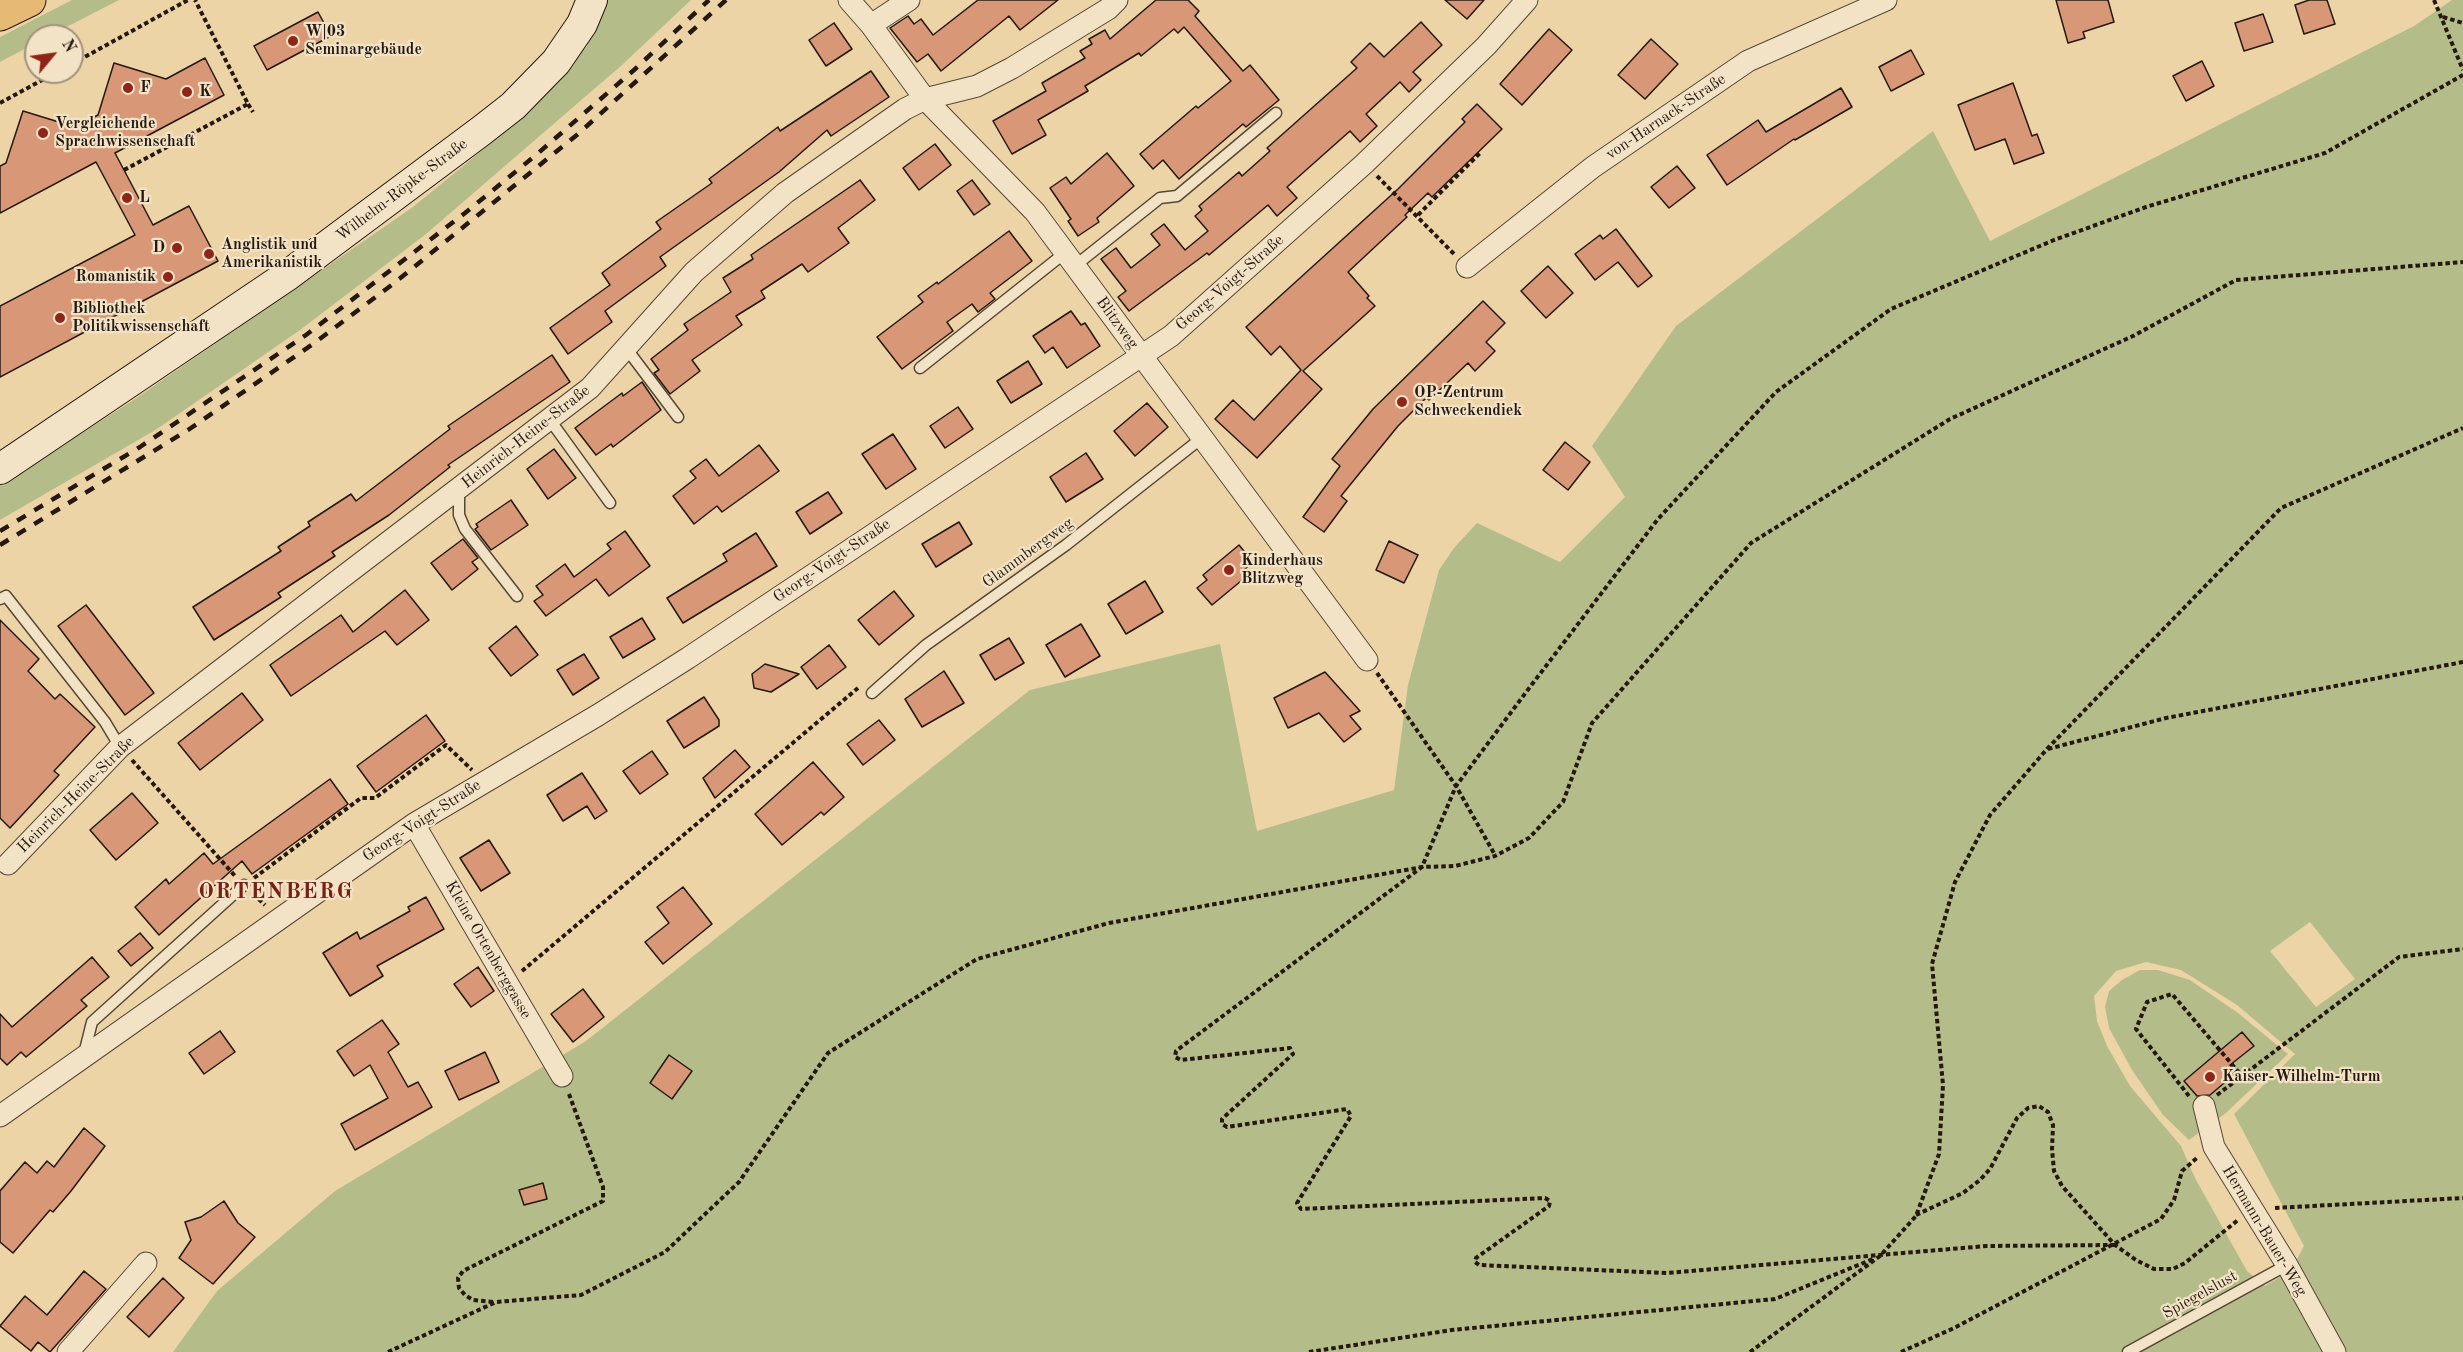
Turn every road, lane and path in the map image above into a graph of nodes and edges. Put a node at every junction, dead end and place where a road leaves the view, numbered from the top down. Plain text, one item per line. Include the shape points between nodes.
1 (29, 0) edge
2 (188, 0) edge
3 (195, 0) edge
4 (592, 0) edge
5 (849, 0) edge
6 (909, 0) edge
7 (1117, 0) edge
8 (1527, 0) edge
9 (1886, 0) edge
10 (2434, 0) edge
11 (0, 15) edge
12 (2442, 16) junction
13 (2463, 23) edge
14 (871, 25) junction
15 (84, 57) edge
16 (2463, 70) edge
17 (2463, 75) edge
18 (35, 84) edge
19 (925, 99) junction
20 (0, 103) edge
21 (248, 104) junction
22 (253, 112) dead end
23 (1276, 113) dead end
24 (1481, 153) dead end
25 (1364, 164) junction
26 (124, 170) dead end
27 (1418, 215) junction
28 (1071, 259) junction
29 (2463, 262) edge
30 (1467, 267) joint
31 (626, 348) junction
32 (1141, 356) junction
33 (920, 368) dead end
34 (678, 417) dead end
35 (550, 420) junction
36 (2463, 428) edge
37 (1203, 437) junction
38 (0, 469) edge
39 (459, 489) junction
40 (610, 503) dead end
41 (517, 596) dead end
42 (0, 599) edge
43 (1367, 660) joint
44 (2463, 662) edge
45 (861, 685) dead end
46 (872, 693) dead end
47 (120, 747) junction
48 (2047, 749) junction
49 (484, 781) junction
50 (1456, 786) junction
51 (414, 824) junction
52 (1495, 856) junction
53 (8, 864) dead end
54 (1422, 867) junction
55 (244, 885) junction
56 (278, 918) junction
57 (2463, 949) edge
58 (508, 984) junction
59 (84, 1055) junction
60 (2241, 1075) junction
61 (562, 1076) joint
62 (2204, 1106) junction
63 (0, 1116) edge
64 (2194, 1159) dead end
65 (2463, 1198) edge
66 (2251, 1210) junction
67 (1916, 1215) junction
68 (2115, 1245) junction
69 (1880, 1256) junction
70 (146, 1263) dead end
71 (2286, 1265) junction
72 (496, 1302) junction
73 (68, 1352) edge
74 (388, 1352) edge
75 (1309, 1352) edge
76 (1750, 1352) edge
77 (1901, 1352) edge
78 (2128, 1352) edge
79 (2336, 1352) edge

1 - 11 highway
2 - 15 path
3 - 21 path
4 - 38 main road, Wilhelm-Röpke-Straße via 582,24 556,62 513,106 288,275
5 - 14 street, Blitzweg
6 - 14 street
7 - 19 street, Heinrich-Heine-Straße via 1012,68 977,86
8 - 25 street, Georg-Voigt-Straße via 1486,46
9 - 30 street, von-Harnack-Straße via 1748,61 1593,167
10 - 12 path
12 - 13 path
12 - 16 path
14 - 19 street, Blitzweg
17 - 50 path via 2325,153 2146,207 2054,240 1891,309 1776,392 1658,519
18 - 20 path
19 - 28 street, Blitzweg via 1006,180
19 - 31 street, Heinrich-Heine-Straße via 841,153 740,230 694,272
21 - 22 path
21 - 26 path
23 - 28 lane via 1176,196 1160,198
24 - 27 path
25 - 27 path
25 - 32 street, Georg-Voigt-Straße via 1171,336
27 - 30 path
28 - 32 street, Blitzweg
28 - 33 lane
29 - 52 path via 2236,280 2133,336 1950,419 1751,543 1592,723 1563,802 1529,838
31 - 34 lane
31 - 35 street, Heinrich-Heine-Straße via 590,388
32 - 37 street, Blitzweg
32 - 49 street, Georg-Voigt-Straße via 688,658
35 - 39 street, Heinrich-Heine-Straße
35 - 40 lane
36 - 48 path via 2282,508
37 - 43 street, Blitzweg
37 - 46 lane, Glammbergweg via 1066,545 926,645
39 - 41 lane via 459,515 465,529
39 - 47 street, Heinrich-Heine-Straße
42 - 47 lane via 6,596 105,722
43 - 50 path
44 - 48 path via 2166,718
45 - 58 path
47 - 53 street, Heinrich-Heine-Straße
47 - 55 path
48 - 67 path via 1990,816 1954,882 1932,964 1943,1085 1939,1154
49 - 51 street, Georg-Voigt-Straße
49 - 55 path via 446,745 375,798 361,798
50 - 52 path
50 - 54 path
51 - 56 street, Georg-Voigt-Straße
51 - 58 street, Kleine Ortenberggasse
52 - 54 path via 1455,866
54 - 69 path via 1176,1051 1175,1057 1181,1060 1290,1048 1293,1054 1222,1119 1227,1127 1347,1109 1351,1116 1297,1206 1301,1209 1545,1198 1550,1201 1549,1206 1476,1258 1479,1265 1487,1266 1666,1273
54 - 72 path via 1109,923 977,958 828,1053 739,1182 665,1252 581,1294
55 - 56 path
55 - 59 lane via 92,1022
56 - 59 street, Georg-Voigt-Straße
57 - 60 path via 2399,957
58 - 61 street, Kleine Ortenberggasse
59 - 63 street, Georg-Voigt-Straße
60 - 62 path
60 - 62 path via 2172,994 2147,1002 2136,1029 2198,1108
61 - 72 path via 603,1187 603,1201 463,1271 458,1278 465,1295 473,1300
62 - 66 street, Hermann-Bauer-Weg via 2214,1147
64 - 68 path via 2182,1171 2168,1212
65 - 66 path
66 - 68 path via 2173,1269 2154,1269
66 - 71 street, Hermann-Bauer-Weg
67 - 68 path via 1963,1194 1980,1180 2017,1118 2028,1108 2039,1107 2048,1112 2053,1125 2054,1171 2062,1186
67 - 69 path
68 - 69 path via 1986,1246
68 - 77 path
69 - 75 path via 1775,1299 1452,1330
69 - 76 path
70 - 73 street
71 - 78 lane, Spiegelslust
71 - 79 street, Hermann-Bauer-Weg
72 - 74 path

